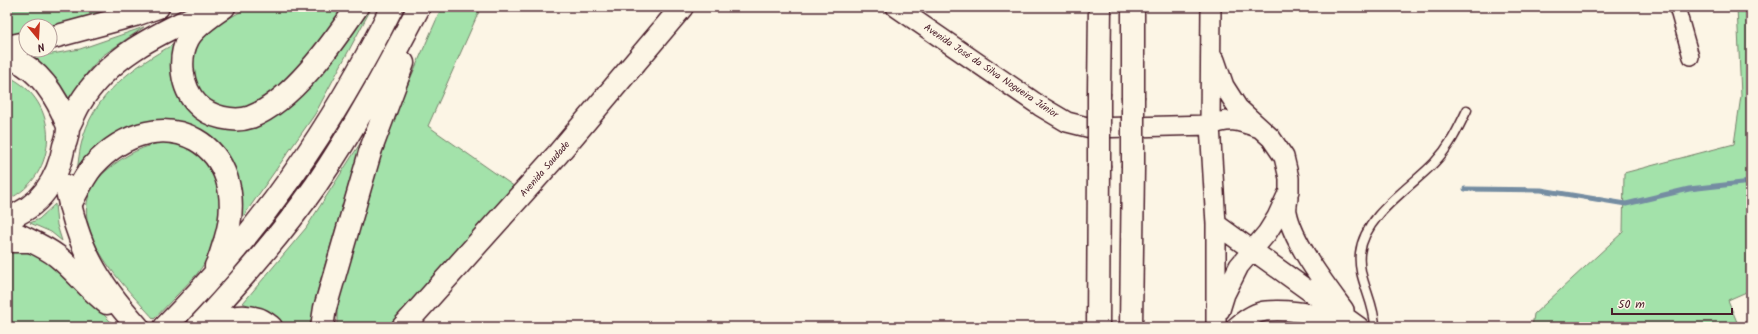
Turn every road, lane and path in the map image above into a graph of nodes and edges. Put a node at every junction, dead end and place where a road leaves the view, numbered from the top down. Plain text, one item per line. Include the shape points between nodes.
1 (158, 7) edge
2 (214, 7) edge
3 (224, 7) edge
4 (357, 7) edge
5 (392, 7) edge
6 (419, 7) edge
7 (426, 7) edge
8 (682, 7) edge
9 (896, 7) edge
10 (1100, 7) edge
11 (1133, 7) edge
12 (1211, 7) edge
13 (1677, 7) edge
14 (58, 36) edge
15 (18, 45) edge
16 (7, 47) edge
17 (1211, 50) junction
18 (7, 57) edge
19 (1691, 57) dead end
20 (1467, 110) dead end
21 (1210, 126) junction
22 (68, 127) junction
23 (1257, 127) junction
24 (62, 159) junction
25 (1289, 191) junction
26 (70, 205) junction
27 (7, 218) edge
28 (1216, 224) junction
29 (7, 228) edge
30 (7, 241) edge
31 (29, 241) junction
32 (1253, 249) junction
33 (204, 287) junction
34 (324, 321) edge
35 (136, 324) edge
36 (1216, 324) edge
37 (1356, 325) edge
38 (165, 327) edge
39 (198, 327) edge
40 (209, 327) edge
41 (271, 327) edge
42 (403, 327) edge
43 (1098, 327) edge
44 (1131, 327) edge
45 (1236, 327) edge
46 (1375, 327) edge

1 - 14 main road
2 - 22 main road via 131,50 93,85 79,104
3 - 4 main road via 188,38 182,54 183,71 188,90 197,104 213,114 233,120 250,117 271,105 297,83 340,32
5 - 33 main road via 372,48 314,146 250,233
6 - 39 main road via 370,99 315,186 250,270
7 - 34 main road via 371,149
8 - 42 main road, Avenida Saudade via 557,155
9 - 21 street, Avenida José da Silva Nogueira Júnior via 1067,122 1091,128
10 - 43 main road, bridge
11 - 44 main road, bridge
12 - 17 street
13 - 19 street
15 - 16 main road
17 - 21 street
17 - 23 street via 1224,86 1238,108
18 - 22 main road via 31,70 43,81 60,108
20 - 46 lane via 1454,139 1437,159 1391,202 1369,228 1360,251 1359,268
21 - 23 street, Avenida José da Silva Nogueira Júnior via 1223,120 1234,119
21 - 28 street
22 - 24 main road
23 - 25 street via 1271,138 1284,157
24 - 26 main road
24 - 27 main road via 50,187 36,202 17,215
25 - 32 street via 1277,217
25 - 37 street via 1287,210 1291,226 1313,265
26 - 33 main road via 82,180 94,166 126,140 159,130 195,138 211,150 222,167 229,188 231,208 230,226 220,256
26 - 35 main road via 81,244 91,265
28 - 32 street
28 - 36 street
29 - 31 main road
30 - 31 main road
31 - 35 main road via 59,257 92,292
32 - 36 street via 1239,266 1225,294
32 - 37 street
33 - 38 main road
37 - 45 street via 1289,312 1265,311 1245,318
40 - 41 main road via 227,319 243,317 258,319

